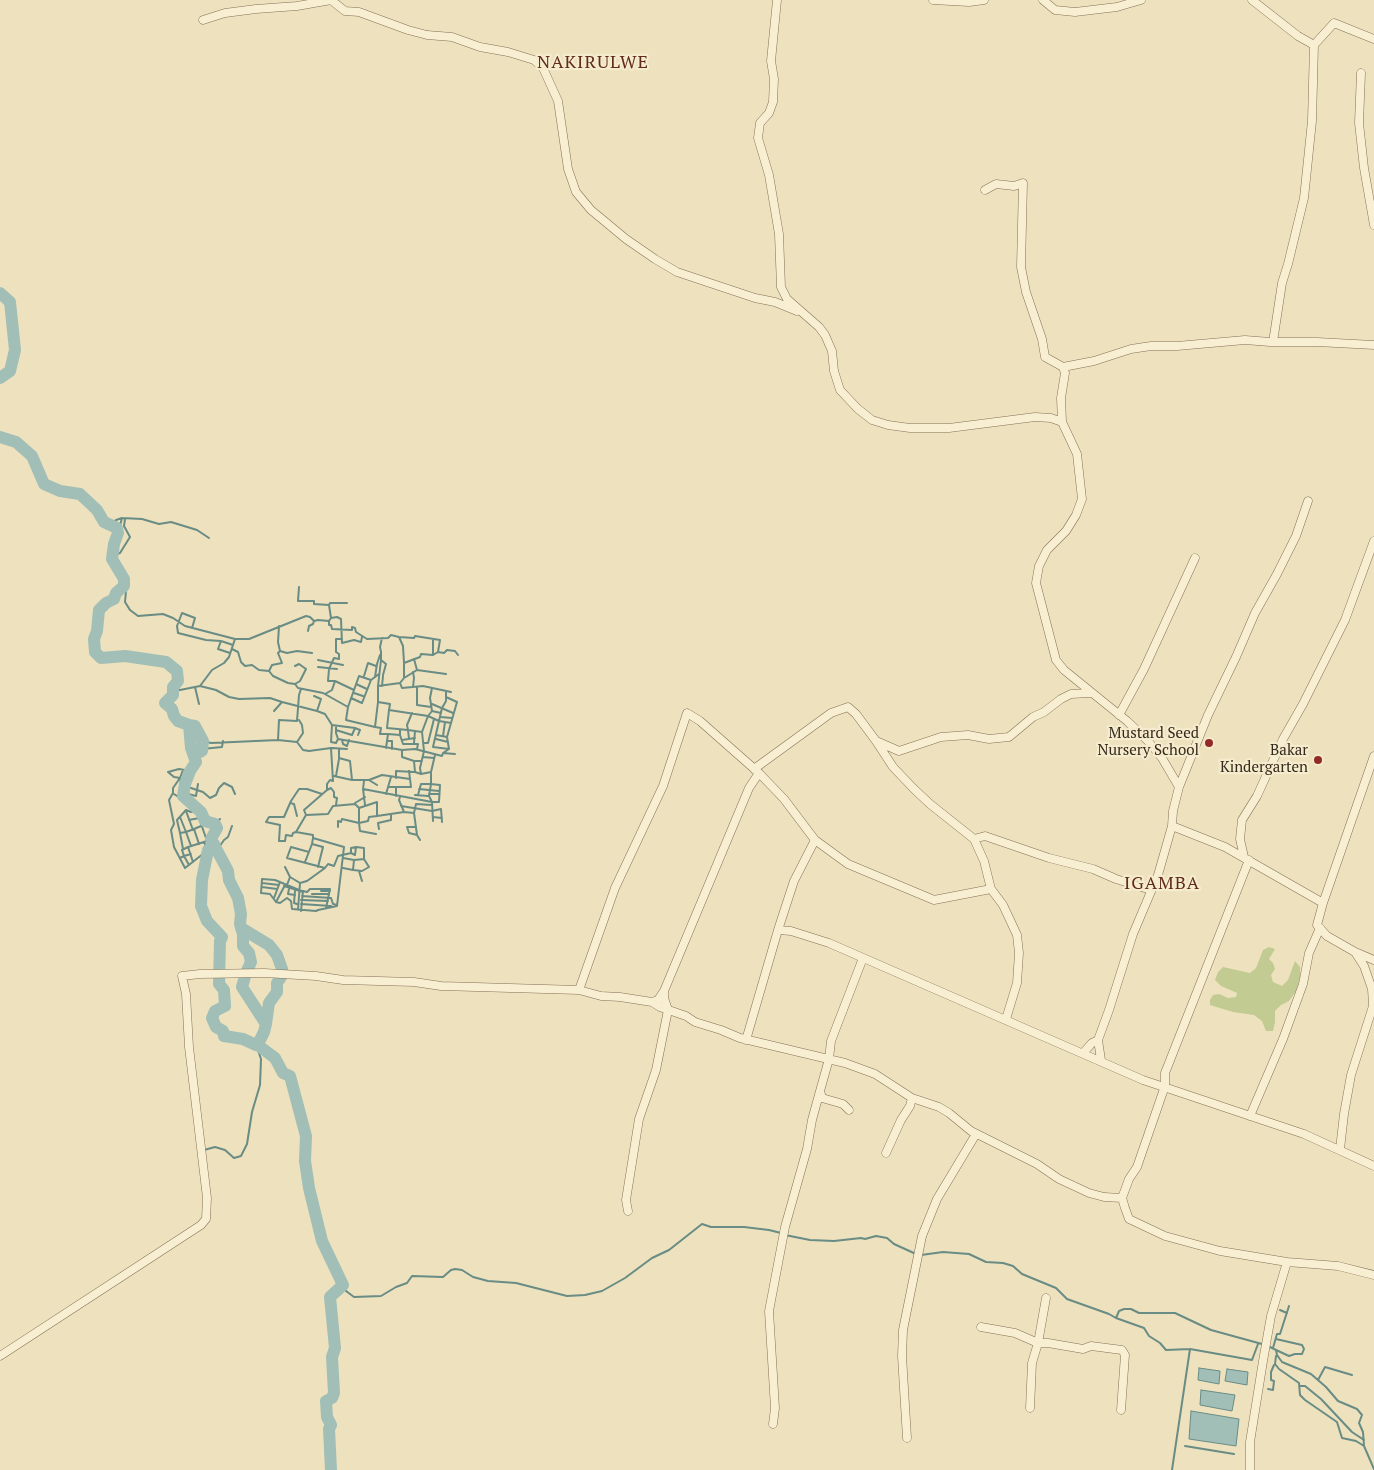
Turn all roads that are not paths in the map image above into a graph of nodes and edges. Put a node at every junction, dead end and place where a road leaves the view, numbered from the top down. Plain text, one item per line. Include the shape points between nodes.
1 (777, 0) edge
2 (933, 0) edge
3 (984, 0) edge
4 (1043, 0) edge
5 (1141, 0) edge
6 (1252, 0) edge
7 (203, 20) dead end
8 (1374, 39) edge
9 (1314, 45) junction
10 (1361, 73) dead end
11 (985, 190) dead end
12 (1374, 225) edge
13 (804, 314) junction
14 (1273, 342) junction
15 (1374, 345) edge
16 (1062, 367) junction
17 (1062, 422) junction
18 (1308, 501) dead end
19 (1374, 540) edge
20 (1195, 558) dead end
21 (1090, 692) junction
22 (1119, 715) junction
23 (876, 741) junction
24 (1374, 756) edge
25 (756, 771) junction
26 (1179, 787) junction
27 (1172, 826) junction
28 (974, 839) junction
29 (815, 840) junction
30 (1247, 858) junction
31 (991, 889) junction
32 (1151, 890) junction
33 (1323, 903) junction
34 (1320, 928) junction
35 (778, 930) junction
36 (1355, 952) junction
37 (863, 958) junction
38 (1374, 960) edge
39 (579, 990) junction
40 (664, 991) junction
41 (652, 1002) junction
42 (1374, 1004) edge
43 (668, 1010) junction
44 (1006, 1019) junction
45 (746, 1040) junction
46 (1098, 1040) junction
47 (1083, 1053) junction
48 (829, 1059) junction
49 (1101, 1060) junction
50 (1165, 1086) junction
51 (820, 1091) junction
52 (912, 1098) junction
53 (849, 1110) dead end
54 (1250, 1116) junction
55 (976, 1134) junction
56 (1340, 1149) junction
57 (886, 1153) dead end
58 (1374, 1166) edge
59 (1122, 1198) junction
60 (628, 1212) dead end
61 (1286, 1262) junction
62 (1374, 1275) edge
63 (1046, 1298) dead end
64 (981, 1326) dead end
65 (1038, 1342) junction
66 (0, 1356) edge
67 (1030, 1408) dead end
68 (1121, 1410) dead end
69 (773, 1424) dead end
70 (907, 1438) dead end
71 (1250, 1470) edge

1 - 13 street via 771,61 773,102 760,123 758,138 769,175 779,234 781,287 787,299
2 - 3 street
4 - 5 street via 1055,10 1075,12
6 - 9 street
7 - 13 street via 256,8 331,0 345,11 359,12 408,30 452,37 534,60 543,68 558,101 568,169 576,192 591,210 626,239 677,272
8 - 9 street via 1334,22
9 - 14 street via 1312,121 1304,198 1282,284
10 - 12 street via 1359,123
11 - 16 street via 996,184 1014,186 1023,183 1021,267 1026,292 1045,357
13 - 17 street via 825,335 840,390 872,420 910,428 949,428 1035,416
14 - 15 street
14 - 16 street via 1245,340 1151,346
16 - 17 street via 1065,373
17 - 21 street via 1077,454 1082,499 1066,531 1046,550 1036,583 1056,660
18 - 26 street via 1296,536 1255,613
19 - 30 street via 1345,620 1242,820 1240,839
20 - 22 street
21 - 22 street
21 - 23 street via 1071,694 1061,699 1009,737 941,737 900,750
22 - 26 street via 1162,758
23 - 25 street via 848,707 831,714
23 - 28 street via 893,767 914,789
24 - 33 street
25 - 29 street via 784,799
25 - 39 street via 687,713 664,786 616,888
25 - 40 street
26 - 27 street
27 - 30 street
27 - 32 street
28 - 31 street
28 - 32 street via 985,836
29 - 31 street via 848,864 934,900
29 - 35 street via 794,882
30 - 33 street
30 - 50 street via 1231,908 1164,1073
31 - 44 street via 1003,905 1017,935 1017,983
32 - 46 street
33 - 34 street via 1317,926
34 - 36 street via 1327,936
34 - 54 street via 1309,953 1283,1039
35 - 37 street via 829,943
35 - 45 street
36 - 38 street
36 - 42 street via 1364,966
37 - 44 street
37 - 48 street via 830,1041
39 - 41 street
39 - 66 street via 441,986 264,972 182,976 207,1198 206,1219 201,1226
40 - 41 street via 658,1000
40 - 43 street
41 - 43 street
42 - 56 street via 1351,1075
43 - 45 street
43 - 60 street via 656,1070 639,1120 626,1200
44 - 47 street
45 - 48 street
46 - 47 street
46 - 49 street
47 - 49 street
48 - 51 street
48 - 52 street via 875,1074
49 - 50 street via 1143,1080
50 - 54 street
50 - 59 street via 1137,1168 1128,1180
51 - 53 street via 822,1098 843,1104
51 - 69 street via 785,1230 770,1312
52 - 55 street via 939,1107
52 - 57 street
54 - 56 street
55 - 59 street via 1089,1193
55 - 70 street via 937,1199 922,1236 903,1330
56 - 58 street
59 - 61 street via 1129,1220 1165,1236 1220,1251
61 - 62 street via 1338,1266
61 - 71 street via 1263,1361 1250,1442
63 - 65 street
64 - 65 street
65 - 67 street via 1032,1362
65 - 68 street via 1083,1349 1091,1346 1122,1350 1125,1355

